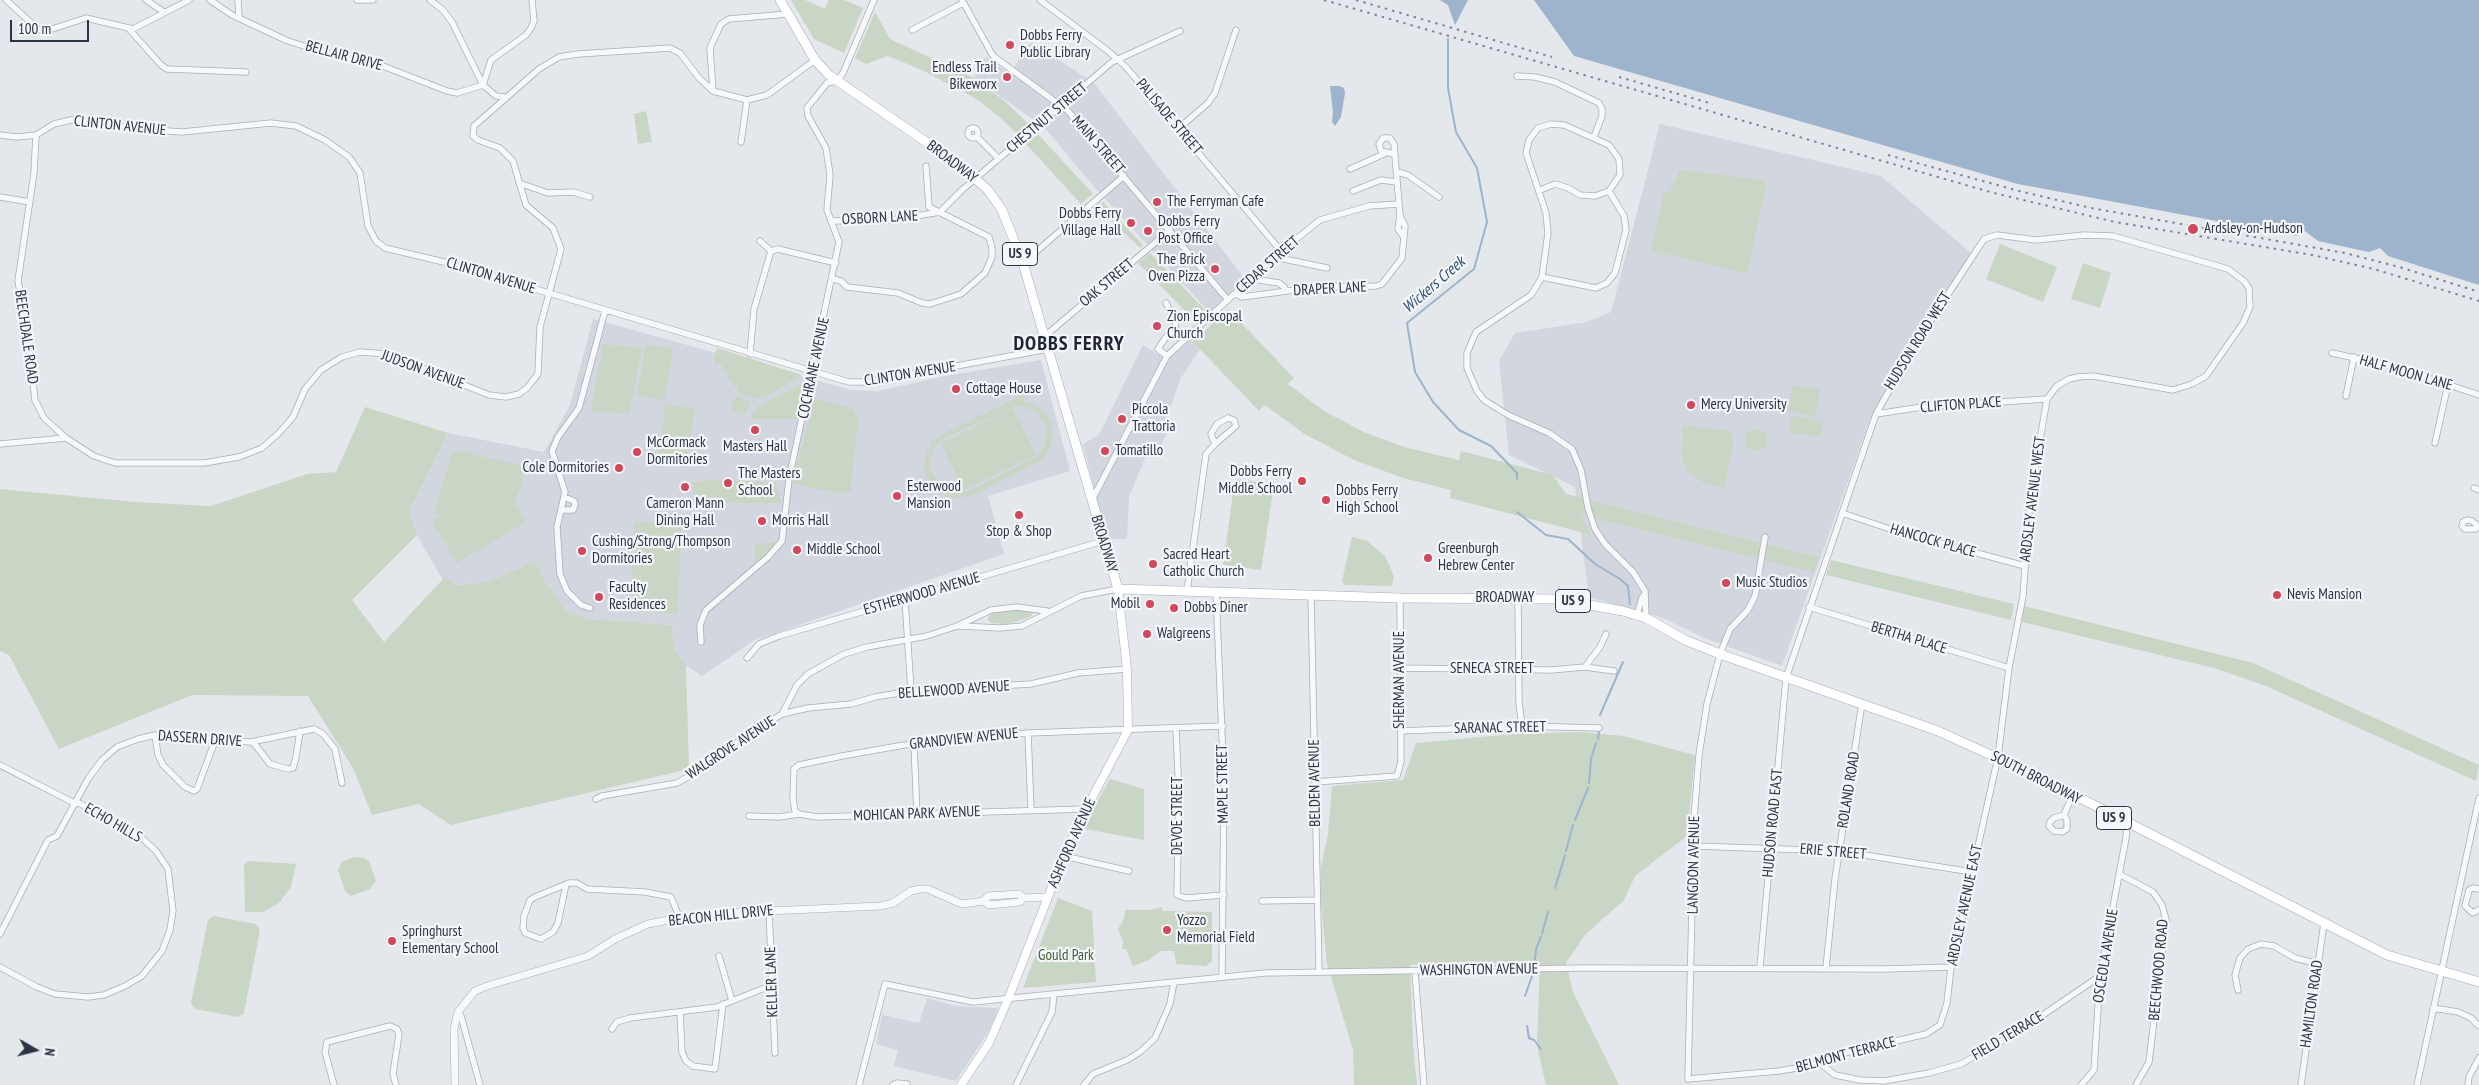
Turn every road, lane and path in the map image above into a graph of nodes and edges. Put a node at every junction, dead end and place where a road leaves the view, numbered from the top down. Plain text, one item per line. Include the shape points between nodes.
1 (6, 0) edge
2 (146, 0) edge
3 (189, 0) edge
4 (210, 0) edge
5 (238, 0) edge
6 (357, 0) edge
7 (373, 0) edge
8 (430, 0) edge
9 (532, 0) edge
10 (874, 0) edge
11 (1040, 0) edge
12 (782, 1) edge
13 (962, 1) edge
14 (164, 12) junction
15 (788, 14) junction
16 (239, 18) junction
17 (129, 29) junction
18 (912, 30) dead end
19 (1236, 30) dead end
20 (1180, 31) dead end
21 (1117, 58) junction
22 (815, 60) junction
23 (246, 72) dead end
24 (1517, 76) dead end
25 (837, 81) junction
26 (483, 85) junction
27 (713, 91) junction
28 (506, 97) junction
29 (747, 100) junction
30 (1062, 105) junction
31 (1178, 129) junction
32 (0, 135) edge
33 (36, 135) junction
34 (977, 137) dead end
35 (1594, 137) junction
36 (741, 142) dead end
37 (1384, 154) junction
38 (1394, 154) junction
39 (999, 159) junction
40 (926, 166) dead end
41 (1350, 169) dead end
42 (1397, 172) junction
43 (1124, 176) junction
44 (976, 178) junction
45 (1397, 182) junction
46 (519, 183) junction
47 (1540, 190) junction
48 (1352, 191) dead end
49 (1609, 191) junction
50 (0, 197) edge
51 (590, 197) dead end
52 (1439, 197) dead end
53 (30, 202) junction
54 (1399, 204) junction
55 (940, 212) junction
56 (830, 221) junction
57 (1170, 230) junction
58 (760, 241) dead end
59 (771, 251) junction
60 (1280, 253) junction
61 (836, 263) junction
62 (1023, 263) junction
63 (1327, 268) dead end
64 (1542, 277) junction
65 (832, 279) junction
66 (1252, 279) junction
67 (1286, 291) junction
68 (550, 294) junction
69 (1235, 294) junction
70 (1228, 300) junction
71 (1166, 303) dead end
72 (605, 311) junction
73 (1044, 336) junction
74 (1048, 349) junction
75 (2332, 353) dead end
76 (750, 354) junction
77 (1167, 356) junction
78 (2354, 357) junction
79 (812, 372) junction
80 (2448, 384) junction
81 (2346, 396) dead end
82 (2479, 396) edge
83 (2046, 399) junction
84 (1876, 414) junction
85 (66, 438) junction
86 (2435, 443) dead end
87 (0, 444) edge
88 (1215, 444) junction
89 (564, 497) junction
90 (1091, 502) junction
91 (560, 510) junction
92 (1842, 513) junction
93 (1765, 536) dead end
94 (1103, 541) junction
95 (2025, 566) junction
96 (1118, 589) junction
97 (1187, 591) junction
98 (1216, 592) junction
99 (1311, 595) junction
100 (1400, 598) junction
101 (905, 599) junction
102 (1518, 599) junction
103 (1809, 607) junction
104 (590, 608) dead end
105 (1047, 611) junction
106 (1642, 617) junction
107 (957, 626) junction
108 (1606, 634) dead end
109 (908, 640) junction
110 (701, 642) dead end
111 (1720, 654) junction
112 (747, 658) dead end
113 (1585, 667) junction
114 (1400, 668) junction
115 (2010, 668) junction
116 (1127, 669) junction
117 (1519, 669) junction
118 (1614, 671) dead end
119 (1786, 678) junction
120 (911, 691) junction
121 (1862, 703) junction
122 (782, 714) junction
123 (1223, 726) junction
124 (1522, 726) junction
125 (1176, 728) junction
126 (1600, 728) dead end
127 (1128, 730) junction
128 (300, 731) junction
129 (1401, 731) junction
130 (1028, 733) junction
131 (155, 735) junction
132 (215, 741) junction
133 (253, 742) junction
134 (914, 744) junction
135 (1998, 757) junction
136 (0, 765) edge
137 (1315, 782) junction
138 (342, 783) dead end
139 (2072, 796) junction
140 (2479, 798) edge
141 (596, 800) dead end
142 (76, 803) junction
143 (1086, 809) junction
144 (1030, 810) junction
145 (799, 814) junction
146 (917, 815) junction
147 (2064, 815) dead end
148 (749, 816) dead end
149 (2127, 824) junction
150 (1694, 846) junction
151 (1771, 848) junction
152 (1839, 850) junction
153 (1064, 856) junction
154 (1130, 872) dead end
155 (1972, 872) junction
156 (2119, 874) junction
157 (566, 884) junction
158 (2479, 889) edge
159 (1224, 895) junction
160 (1048, 897) junction
161 (1317, 900) junction
162 (1262, 901) dead end
163 (2478, 909) edge
164 (770, 910) junction
165 (676, 918) junction
166 (2324, 923) junction
167 (0, 934) edge
168 (719, 956) dead end
169 (2318, 964) junction
170 (0, 967) edge
171 (1760, 967) junction
172 (1951, 967) junction
173 (1692, 968) junction
174 (1826, 968) junction
175 (1319, 972) junction
176 (1414, 972) junction
177 (2442, 973) junction
178 (1222, 976) junction
179 (2100, 976) junction
180 (1174, 982) junction
181 (2479, 982) edge
182 (772, 985) junction
183 (2238, 990) dead end
184 (1054, 994) junction
185 (1009, 997) junction
186 (732, 1001) junction
187 (723, 1004) junction
188 (2433, 1008) junction
189 (458, 1012) junction
190 (680, 1014) junction
191 (2479, 1026) edge
192 (612, 1029) dead end
193 (1915, 1037) joint
194 (775, 1054) dead end
195 (2479, 1058) edge
196 (1821, 1064) junction
197 (1688, 1079) joint
198 (907, 1084) dead end
199 (334, 1085) edge
200 (396, 1085) edge
201 (455, 1085) edge
202 (480, 1085) edge
203 (859, 1085) edge
204 (894, 1085) edge
205 (961, 1085) edge
206 (1016, 1085) edge
207 (1084, 1085) edge
208 (1424, 1085) edge
209 (2081, 1085) edge
210 (2136, 1085) edge
211 (2301, 1085) edge
212 (2416, 1085) edge
213 (2468, 1085) edge

1 - 17 street via 41,31 86,18
2 - 14 street
3 - 14 street
4 - 16 street, BELLAIR DRIVE
5 - 16 street
6 - 7 street
8 - 26 street via 452,22
9 - 26 street via 533,26 526,35 490,60
10 - 25 street
11 - 21 street, PALISADE STREET
12 - 15 main road, BROADWAY / US 9
13 - 18 street
13 - 30 street, MAIN STREET via 993,56
14 - 17 street
15 - 22 main road, BROADWAY / US 9
15 - 27 street via 724,21 710,48
16 - 26 street, BELLAIR DRIVE via 307,48 382,66 447,92 457,93
17 - 23 street via 167,69
19 - 31 street via 1215,93
20 - 21 street, CHESTNUT STREET
21 - 30 street, CHESTNUT STREET
21 - 31 street, PALISADE STREET
22 - 25 main road, BROADWAY / US 9
22 - 29 street via 767,95
24 - 35 street via 1555,82 1598,103 1602,116
25 - 44 main road, BROADWAY / US 9
25 - 56 street, COCHRANE AVENUE via 827,83 808,105 807,112 826,148 830,175 827,210
26 - 28 street via 496,96
27 - 28 street via 698,78 680,53 662,48 559,57
27 - 29 street
28 - 46 street, JUDSON AVENUE via 483,116 472,131 478,140 500,148 513,161
29 - 36 street
30 - 39 street, CHESTNUT STREET
30 - 43 street, MAIN STREET
31 - 60 street, PALISADE STREET
32 - 33 street, CLINTON AVENUE
33 - 53 street, BEECHDALE ROAD
33 - 68 street, CLINTON AVENUE via 54,124 76,119 128,128 182,132 271,123 296,126 349,156 360,173 368,226 376,241 385,248
34 - 39 street
35 - 47 street via 1564,125 1538,128 1526,153
35 - 49 street via 1609,145 1620,159 1620,175
37 - 38 street
37 - 38 street via 1379,144 1386,137 1392,140
37 - 41 street
38 - 42 street
39 - 44 street, CHESTNUT STREET
40 - 55 street via 929,207
42 - 45 street
42 - 52 street via 1408,175
43 - 57 street, MAIN STREET
43 - 62 street
44 - 55 street, OSBORN LANE
44 - 62 main road, BROADWAY / US 9 via 1002,210
45 - 48 street via 1382,180
45 - 54 street
46 - 51 street via 548,192 573,192
46 - 68 street, JUDSON AVENUE via 526,205 553,228 560,242 560,261
47 - 49 street via 1555,184 1580,195 1595,196
47 - 64 street via 1548,233
49 - 64 street via 1624,216 1626,230 1615,273 1607,283 1596,288
50 - 53 street
53 - 85 street, BEECHDALE ROAD via 18,281 35,400 44,418
54 - 60 street, CEDAR STREET via 1370,206 1328,216
54 - 67 street, DRAPER LANE via 1398,228 1403,236 1403,252 1399,264 1379,285
55 - 56 street, OSBORN LANE via 892,220
55 - 65 street via 986,235 990,241 992,257 985,274 961,294 930,304 898,293 847,287
56 - 61 street, COCHRANE AVENUE via 839,242
57 - 70 street, MAIN STREET
57 - 73 street, OAK STREET
58 - 59 street
59 - 61 street via 778,249
59 - 76 street via 754,309
60 - 63 street via 1284,259
60 - 66 street, CEDAR STREET
61 - 65 street, COCHRANE AVENUE
62 - 73 main road, BROADWAY / US 9
64 - 106 street via 1531,295 1476,332 1467,353 1467,368 1484,400 1508,415 1549,433 1572,449 1581,470 1595,529 1633,572 1645,594
65 - 79 street, COCHRANE AVENUE
66 - 67 street, DRAPER LANE via 1279,283
66 - 69 street, CEDAR STREET
67 - 69 street, DRAPER LANE via 1242,297
68 - 72 street, CLINTON AVENUE
68 - 85 street, JUDSON AVENUE via 540,327 538,374 519,394 506,397 489,395 387,354 360,352 342,357 321,370 305,389 293,417 279,433 262,448 239,457 204,462 115,463 94,456
69 - 70 street, CEDAR STREET
70 - 77 street, CEDAR STREET
71 - 77 street via 1176,322 1175,330 1158,349
72 - 76 street, CLINTON AVENUE
72 - 89 street via 578,408 552,451 563,482
73 - 74 main road, BROADWAY / US 9
74 - 79 street, CLINTON AVENUE via 870,382 849,382
74 - 90 main road, BROADWAY / US 9
75 - 78 street, HALF MOON LANE
76 - 79 street, CLINTON AVENUE
77 - 90 street, CEDAR STREET
78 - 80 street, HALF MOON LANE
78 - 81 street
79 - 110 street, COCHRANE AVENUE via 789,479 782,541 706,610 700,625
80 - 82 street, HALF MOON LANE
80 - 86 street
83 - 84 street, CLIFTON PLACE via 1922,407
83 - 84 street, HUDSON ROAD WEST via 2057,386 2078,377 2093,376 2173,390 2206,376 2243,323 2250,307 2251,295 2245,282 2235,272 2220,266 2113,236 2084,235 2036,240 1988,236 1934,315
83 - 95 street, ARDSLEY AVENUE WEST via 2030,499
84 - 92 street, HUDSON ROAD WEST
85 - 87 street
88 - 88 street via 1234,429 1234,420 1228,418 1217,424 1211,434
88 - 97 street via 1206,454
89 - 91 street
89 - 91 street via 574,501 575,506 573,510
90 - 94 main road, BROADWAY / US 9
91 - 104 street via 557,527 560,574 567,591
92 - 95 street, HANCOCK PLACE via 1902,534
92 - 103 street, HUDSON ROAD WEST
93 - 111 street, LANGDON AVENUE via 1755,596 1748,610 1730,629
94 - 96 main road, BROADWAY / US 9
94 - 101 street, ESTHERWOOD AVENUE
95 - 115 street, ARDSLEY AVENUE WEST
96 - 97 main road, BROADWAY / US 9
96 - 105 street, WALGROVE AVENUE via 1081,596
96 - 116 main road, ASHFORD AVENUE
97 - 98 main road, BROADWAY / US 9
98 - 99 main road, BROADWAY / US 9
98 - 123 street, MAPLE STREET
99 - 100 main road, BROADWAY / US 9
99 - 137 street, BELDEN AVENUE
100 - 102 main road, BROADWAY / US 9
100 - 114 street, SHERMAN AVENUE
101 - 109 street
101 - 112 street, ESTHERWOOD AVENUE via 771,639 759,644
102 - 106 main road, BROADWAY / US 9 via 1580,602
102 - 117 street
103 - 115 street, BERTHA PLACE
103 - 119 street, HUDSON ROAD WEST
105 - 107 street, WALGROVE AVENUE via 1000,608
105 - 107 street, WALGROVE AVENUE via 1022,626
106 - 111 main road, BROADWAY / US 9
107 - 109 street, WALGROVE AVENUE
108 - 113 street
109 - 120 street
109 - 122 street, WALGROVE AVENUE via 858,649 823,665 797,685
111 - 119 main road, SOUTH BROADWAY / US 9
111 - 150 street, LANGDON AVENUE via 1699,754
113 - 117 street, SENECA STREET
113 - 118 street, SENECA STREET
114 - 117 street, SENECA STREET
114 - 129 street, SHERMAN AVENUE
115 - 135 street, ARDSLEY AVENUE WEST
116 - 120 street, BELLEWOOD AVENUE via 1078,673 1031,684
116 - 127 main road, ASHFORD AVENUE
117 - 124 street
119 - 121 main road, SOUTH BROADWAY / US 9
119 - 151 street, HUDSON ROAD EAST
120 - 122 street, BELLEWOOD AVENUE
121 - 135 main road, SOUTH BROADWAY / US 9
121 - 152 street, ROLAND ROAD
122 - 141 street, WALGROVE AVENUE via 677,783 602,796
123 - 125 street, GRANDVIEW AVENUE
123 - 159 street, MAPLE STREET
124 - 126 street, SARANAC STREET
124 - 129 street, SARANAC STREET
125 - 127 street, GRANDVIEW AVENUE
125 - 159 street, DEVOE STREET via 1178,895 1186,898
127 - 130 street, GRANDVIEW AVENUE
127 - 143 main road, ASHFORD AVENUE
128 - 133 street, DASSERN DRIVE
128 - 133 street via 296,756 292,768 288,769 270,764
128 - 138 street, DASSERN DRIVE via 314,730 323,734 335,749
129 - 137 street, SHERMAN AVENUE via 1401,762 1394,778
130 - 134 street, GRANDVIEW AVENUE
130 - 144 street
131 - 132 street, DASSERN DRIVE
131 - 132 street via 163,765 185,787 194,791
131 - 142 street, DASSERN DRIVE via 138,738 102,760
132 - 133 street, DASSERN DRIVE
134 - 145 street, GRANDVIEW AVENUE via 801,764 794,769 793,792 795,811
134 - 146 street
135 - 139 main road, SOUTH BROADWAY / US 9
135 - 155 street, ARDSLEY AVENUE EAST
136 - 142 street
137 - 161 street, BELDEN AVENUE
139 - 147 street
139 - 149 main road, SOUTH BROADWAY / US 9
140 - 177 street
142 - 167 street, DASSERN DRIVE via 56,836 48,840
142 - 170 street, ECHO HILLS via 130,830 156,851 168,869 173,911 162,951 142,976 104,995 88,997 55,994
143 - 144 street, MOHICAN PARK AVENUE
143 - 153 main road, ASHFORD AVENUE
144 - 146 street, MOHICAN PARK AVENUE
145 - 146 street, MOHICAN PARK AVENUE via 817,817
145 - 148 street, MOHICAN PARK AVENUE
149 - 156 street, OSCEOLA AVENUE
149 - 166 main road, SOUTH BROADWAY / US 9
150 - 151 street, ERIE STREET
150 - 173 street, LANGDON AVENUE
151 - 152 street, ERIE STREET
151 - 171 street, HUDSON ROAD EAST
152 - 155 street, ERIE STREET
152 - 174 street, ROLAND ROAD
153 - 154 street
153 - 160 main road, ASHFORD AVENUE
155 - 172 street, ARDSLEY AVENUE EAST
156 - 179 street, OSCEOLA AVENUE
156 - 210 street, BEECHWOOD ROAD via 2153,892 2162,905 2166,920 2152,1044 2148,1062
157 - 157 street via 530,900 522,928 525,933 541,939 553,932 560,916
157 - 165 street via 671,897 678,914
158 - 163 street via 2469,890 2465,906 2473,913
159 - 178 street, MAPLE STREET
160 - 164 street, BEACON HILL DRIVE via 1023,898 1020,894 988,896 984,901 962,904 920,889 881,906
160 - 185 main road, ASHFORD AVENUE
161 - 162 street
161 - 175 street, BELDEN AVENUE
164 - 165 street, BEACON HILL DRIVE
164 - 182 street, KELLER LANE
165 - 189 street, BEACON HILL DRIVE via 635,929 588,956 479,988
166 - 169 street, HAMILTON ROAD
166 - 177 main road, SOUTH BROADWAY / US 9 via 2388,955
168 - 186 street
169 - 183 street via 2261,944 2248,949 2240,958 2235,975
169 - 211 street, HAMILTON ROAD
171 - 173 street, WASHINGTON AVENUE
171 - 174 street, WASHINGTON AVENUE
172 - 174 street, WASHINGTON AVENUE
172 - 193 street, ARDSLEY AVENUE EAST via 1947,1003 1940,1025
173 - 176 street, WASHINGTON AVENUE
173 - 197 street, LANGDON AVENUE
175 - 176 street, WASHINGTON AVENUE
175 - 178 street, WASHINGTON AVENUE
176 - 208 street
177 - 181 main road, SOUTH BROADWAY / US 9
177 - 188 street
178 - 180 street, WASHINGTON AVENUE
179 - 196 street, FIELD TERRACE via 2018,1032 1961,1064 1884,1080 1835,1075
179 - 209 street, OSCEOLA AVENUE via 2094,1070
180 - 184 street, WASHINGTON AVENUE
180 - 207 street via 1170,1004 1155,1038 1140,1052 1093,1074
182 - 186 street
182 - 194 street, KELLER LANE
184 - 185 street, WASHINGTON AVENUE
184 - 206 street via 1052,1012
185 - 203 street, WASHINGTON AVENUE via 965,1002 885,984
185 - 205 main road, ASHFORD AVENUE via 989,1043
186 - 187 street
187 - 190 street
187 - 190 street via 715,1070 693,1066 686,1061 682,1052
188 - 191 street via 2458,1012
188 - 212 street
189 - 201 street via 454,1029
189 - 202 street
190 - 192 street via 620,1020
193 - 196 street, BELMONT TERRACE via 1836,1055
195 - 213 street
196 - 197 street, BELMONT TERRACE
198 - 204 street
199 - 200 street via 325,1052 327,1042 390,1026 399,1034 393,1074

